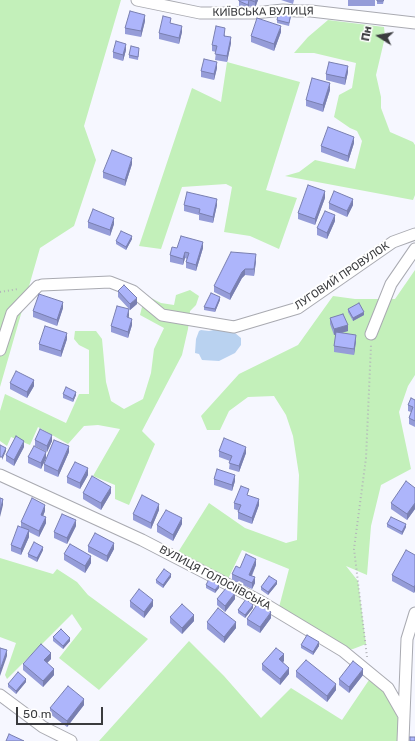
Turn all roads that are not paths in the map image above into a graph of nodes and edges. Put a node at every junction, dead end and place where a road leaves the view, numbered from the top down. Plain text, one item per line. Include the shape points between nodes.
1 (137, 0) edge
2 (415, 17) edge
3 (396, 20) junction
4 (415, 23) edge
5 (415, 234) edge
6 (415, 249) edge
7 (371, 334) road end
8 (0, 350) edge
9 (0, 475) edge
10 (415, 613) edge
11 (0, 694) edge
12 (404, 716) junction
13 (72, 741) edge
14 (403, 741) edge

1 - 3 street, КИЇВСЬКА ВУЛИЦЯ via 200,13 283,10
2 - 3 street
3 - 4 street, КИЇВСЬКА ВУЛИЦЯ
5 - 8 street, ЛУГОВИЙ ПРОВУЛОК via 393,242 298,308 234,327 162,315 133,292 110,282 40,285 12,313
6 - 7 street via 392,284
9 - 12 street, ВУЛИЦЯ ГОЛОСІЇВСЬКА via 142,540 260,600 343,651 388,688
10 - 12 street via 407,639
11 - 13 street via 43,727
12 - 14 street

